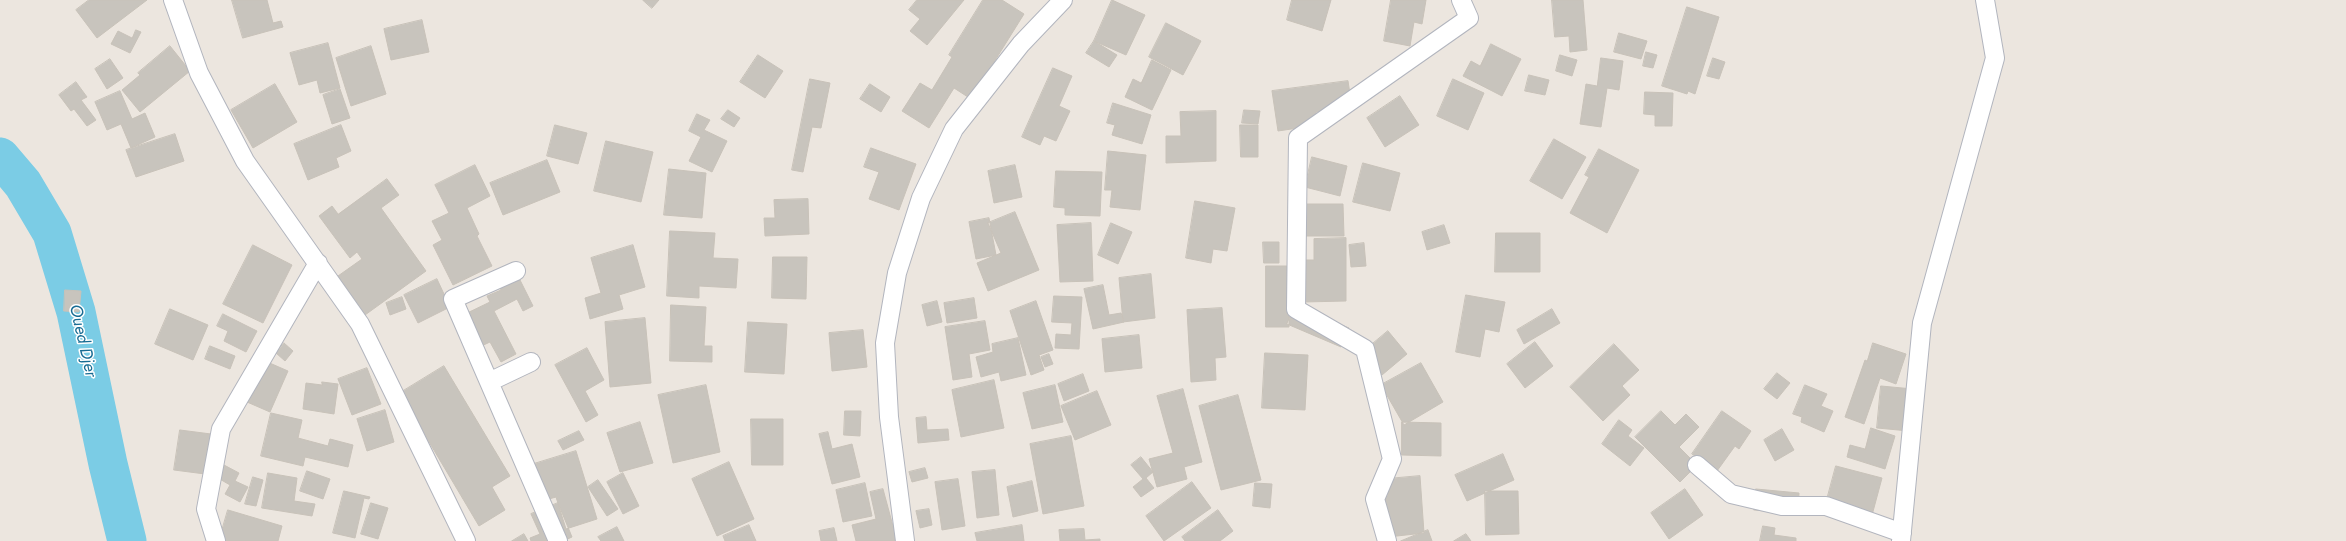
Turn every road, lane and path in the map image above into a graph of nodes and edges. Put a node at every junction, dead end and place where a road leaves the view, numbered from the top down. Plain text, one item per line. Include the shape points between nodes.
1 (174, 0) edge
2 (1063, 0) edge
3 (1461, 0) edge
4 (1984, 0) edge
5 (318, 263) junction
6 (516, 271) dead end
7 (531, 362) dead end
8 (489, 382) junction
9 (1697, 465) dead end
10 (1902, 537) edge
11 (216, 541) edge
12 (466, 541) edge
13 (558, 541) edge
14 (906, 541) edge
15 (1387, 541) edge

1 - 5 street via 176,14 199,73 245,161
2 - 14 street via 1021,44 954,129 920,198 897,273 885,343 888,417
3 - 15 street via 1469,18 1298,138 1296,310 1365,349 1392,459 1375,499
4 - 10 street via 1995,58 1922,323
5 - 11 street via 221,429 206,509
5 - 12 street via 360,324
6 - 8 street via 453,300
7 - 8 street
8 - 13 street
9 - 10 street via 1731,494 1782,506 1826,506

